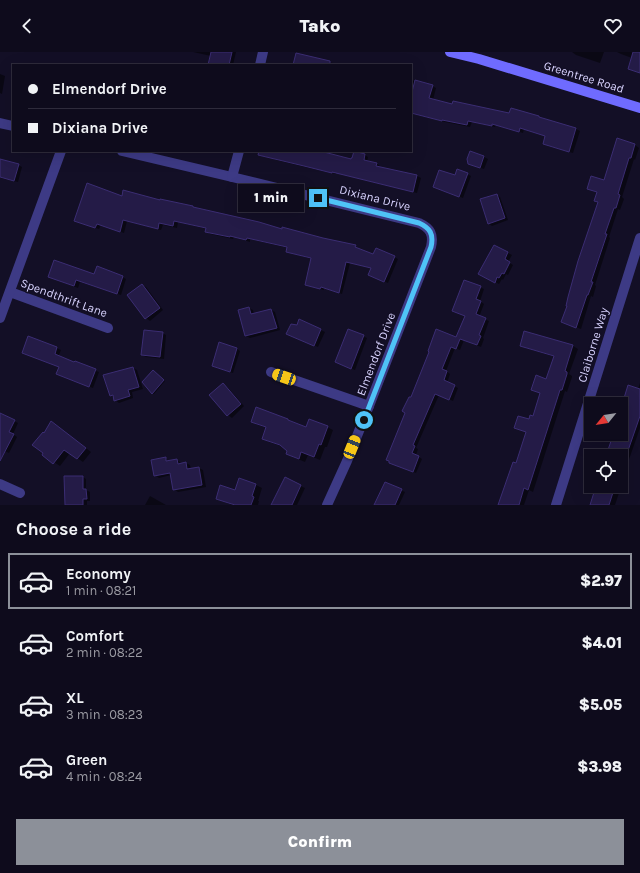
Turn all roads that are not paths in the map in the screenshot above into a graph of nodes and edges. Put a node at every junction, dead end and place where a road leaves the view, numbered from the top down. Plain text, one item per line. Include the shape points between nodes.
1 (263, 52) edge
2 (450, 52) edge
3 (260, 64) edge
4 (640, 108) edge
5 (0, 123) edge
6 (12, 126) edge
7 (61, 152) edge
8 (126, 152) edge
9 (239, 152) edge
10 (232, 176) junction
11 (431, 232) joint
12 (640, 238) edge
13 (10, 292) junction
14 (0, 318) edge
15 (108, 328) dead end
16 (271, 372) dead end
17 (369, 406) junction
18 (0, 484) edge
19 (20, 493) dead end
20 (327, 505) edge
21 (556, 505) edge

1 - 3 street
2 - 4 street, Greentree Road
5 - 6 street
7 - 13 street
8 - 10 street, Dixiana Drive
9 - 10 street
10 - 11 street, Dixiana Drive via 419,223
11 - 17 street, Elmendorf Drive via 431,247
12 - 21 street, Claiborne Way
13 - 14 street
13 - 15 street, Spendthrift Lane
16 - 17 street
17 - 20 street, Elmendorf Drive
18 - 19 street

